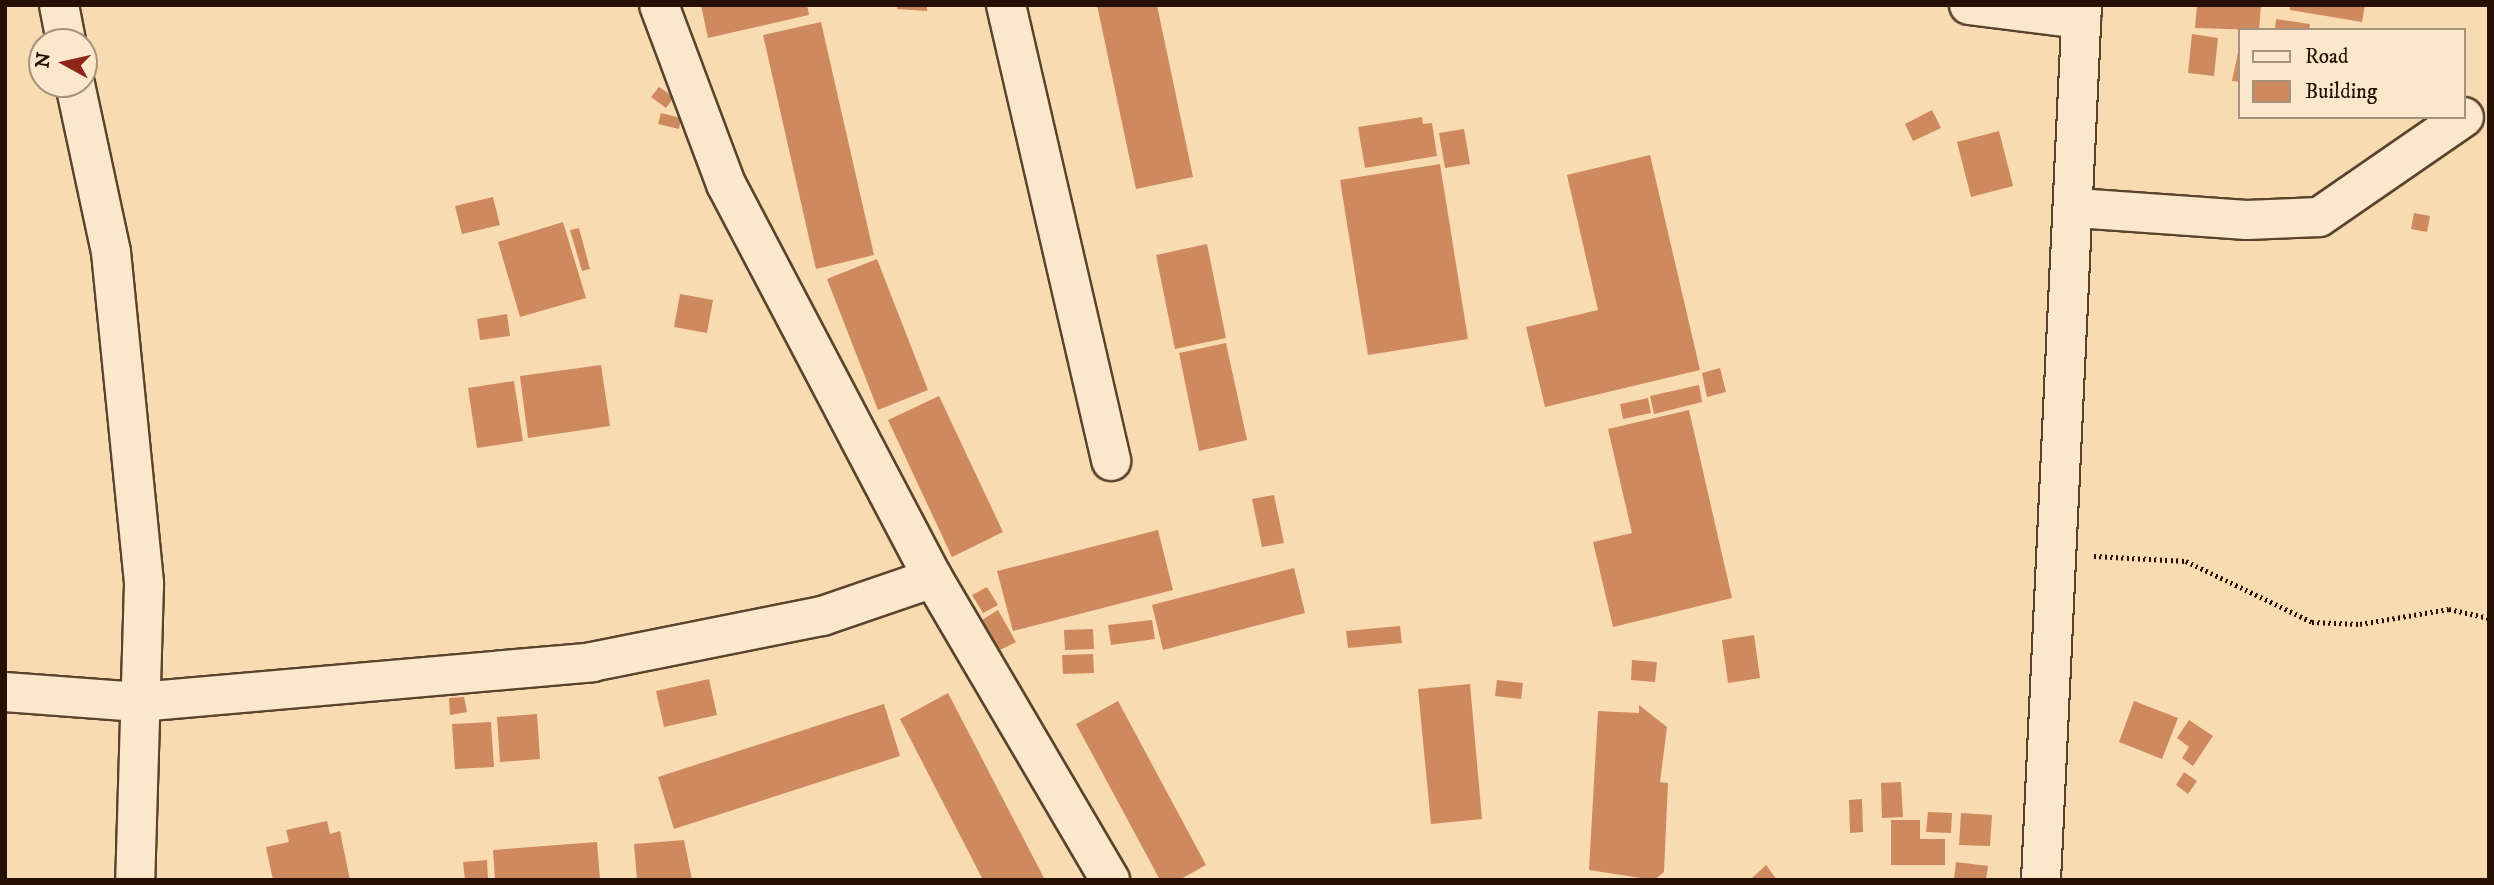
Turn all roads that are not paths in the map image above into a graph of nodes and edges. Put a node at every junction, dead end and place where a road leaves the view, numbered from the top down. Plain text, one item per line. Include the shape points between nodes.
1 (59, 5) edge
2 (659, 5) edge
3 (1006, 5) edge
4 (1969, 5) edge
5 (2081, 12) edge
6 (63, 28) edge
7 (78, 98) edge
8 (2489, 103) edge
9 (2466, 116) edge
10 (2461, 119) edge
11 (2076, 208) junction
12 (1111, 461) dead end
13 (933, 578) junction
14 (5, 692) edge
15 (139, 702) junction
16 (135, 880) edge
17 (1110, 880) edge
18 (2042, 880) edge

1 - 6 street
2 - 13 street via 726,184
3 - 12 street
4 - 5 street
5 - 11 street
7 - 15 street via 111,252 134,469 144,584
8 - 9 street
10 - 11 street via 2319,217 2247,219
11 - 18 street
13 - 15 street via 822,616 592,662
13 - 17 street
14 - 15 street
15 - 16 street

